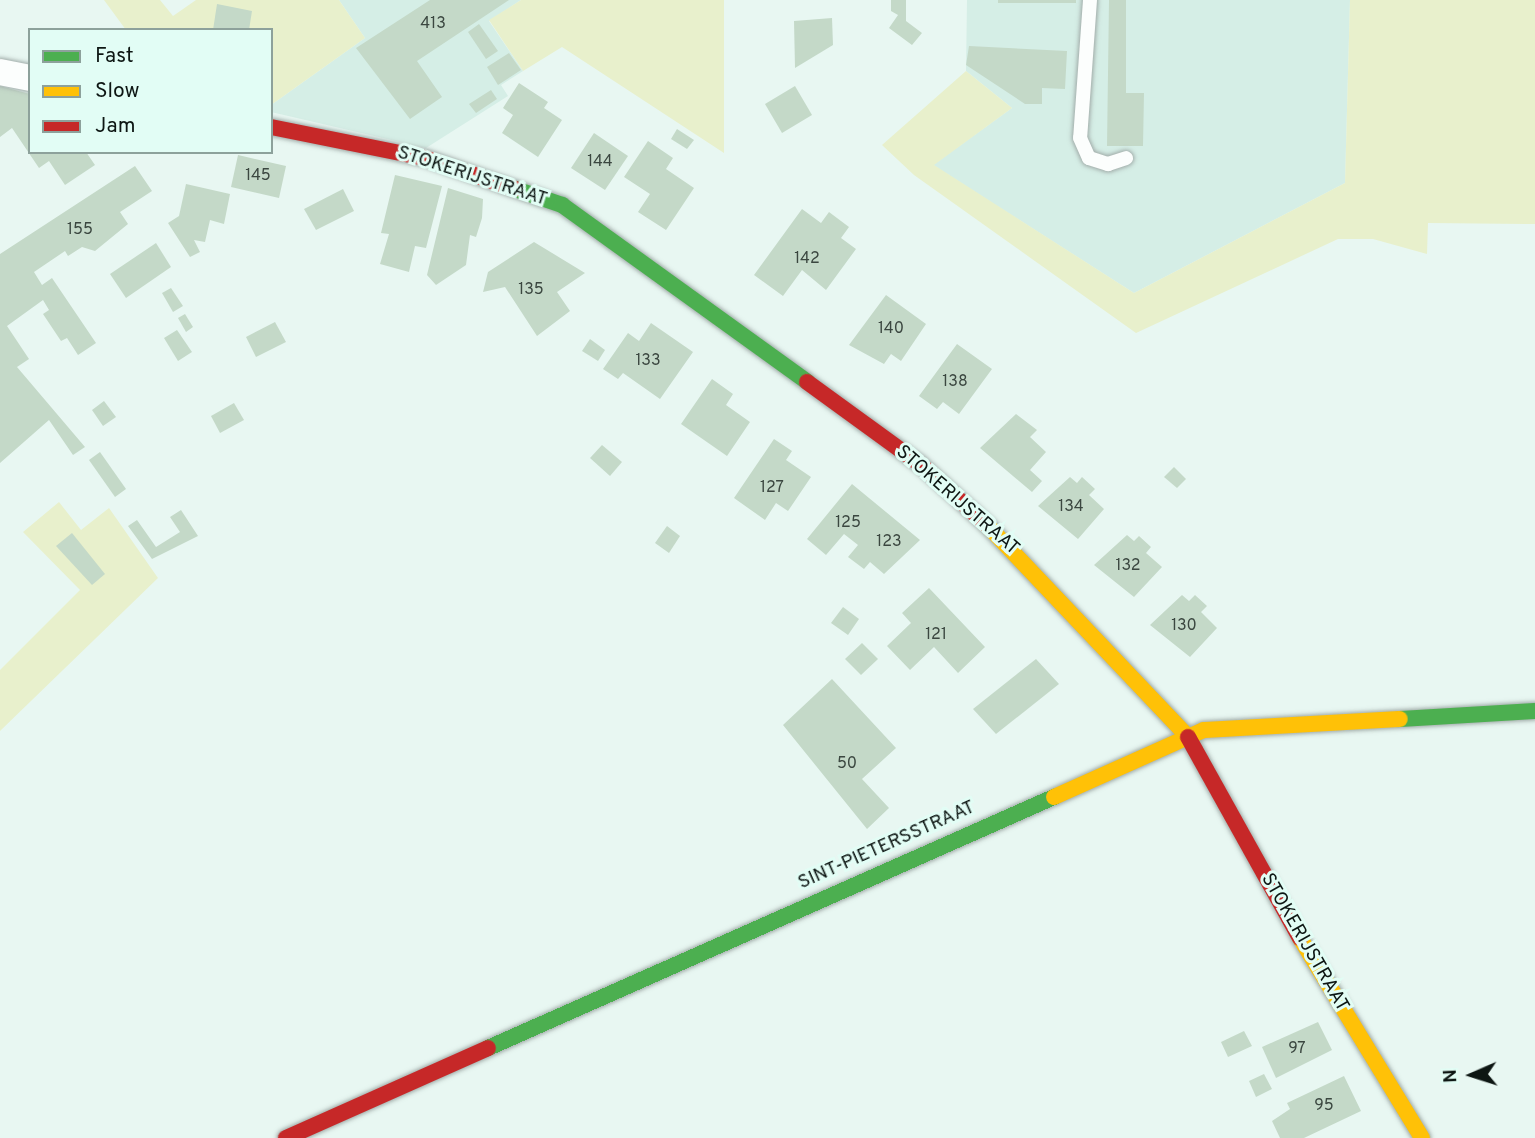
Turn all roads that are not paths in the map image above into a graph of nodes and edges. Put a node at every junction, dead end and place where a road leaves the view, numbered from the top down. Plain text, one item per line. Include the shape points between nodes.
1 (1090, 0) edge
2 (0, 72) edge
3 (28, 78) edge
4 (273, 127) edge
5 (1126, 158) dead end
6 (1535, 711) edge
7 (1187, 736) junction
8 (286, 1138) edge
9 (1422, 1138) edge

1 - 5 lane via 1080,138 1089,158 1108,164
2 - 3 street
4 - 7 street, STOKERIJSTRAAT via 425,158 562,205 920,464 1013,549
6 - 7 street, SINT-PIETERSSTRAAT via 1204,730
7 - 8 street, SINT-PIETERSSTRAAT
7 - 9 street, STOKERIJSTRAAT via 1325,984

